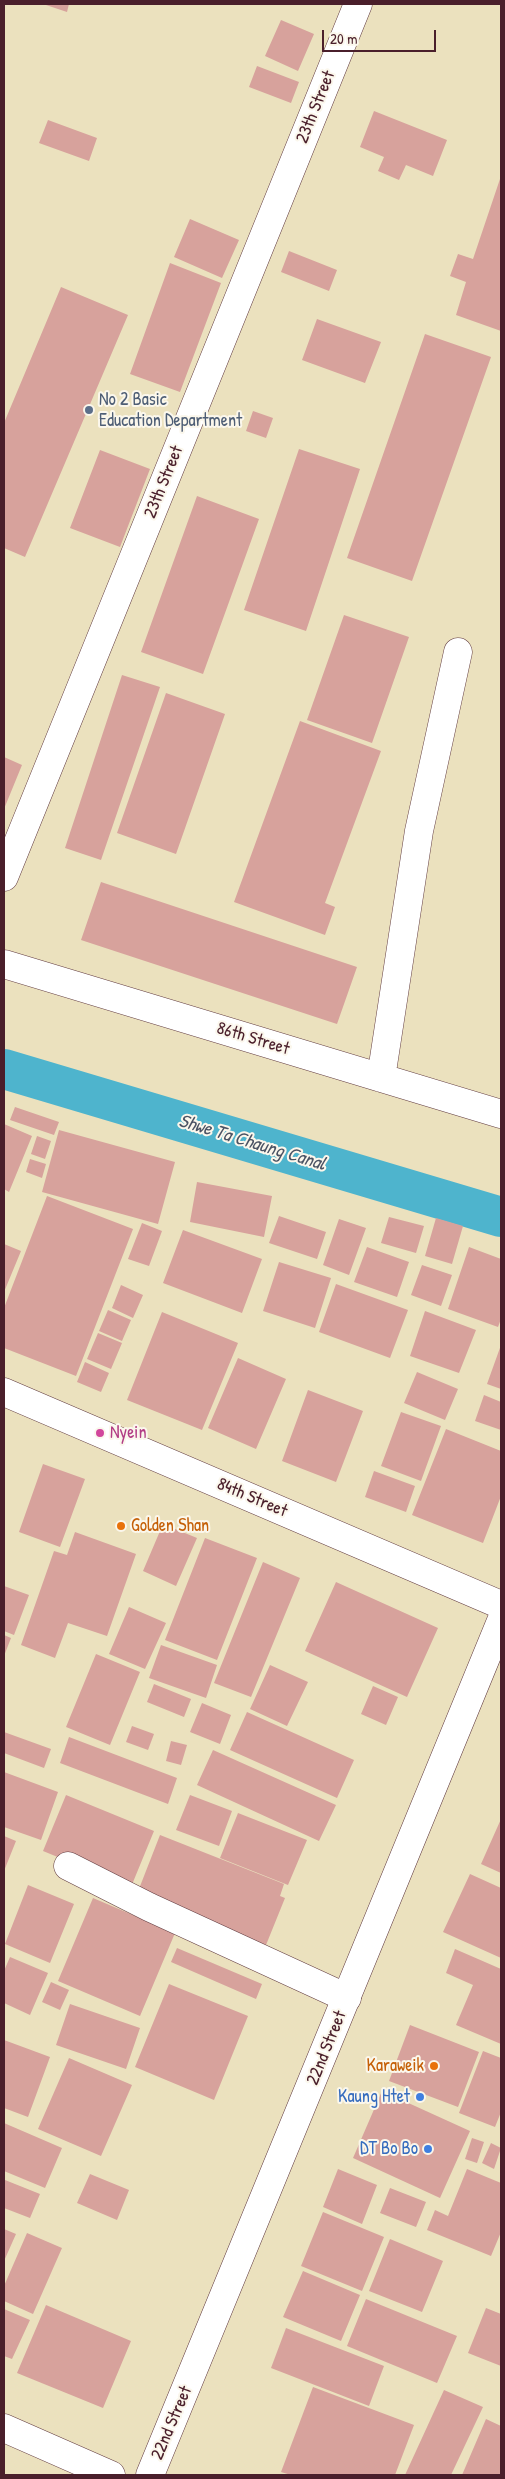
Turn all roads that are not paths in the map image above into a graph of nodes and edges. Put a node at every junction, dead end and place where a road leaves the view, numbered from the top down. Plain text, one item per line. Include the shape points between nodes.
1 (358, 4) edge
2 (458, 652) dead end
3 (4, 876) edge
4 (4, 964) edge
5 (381, 1078) junction
6 (501, 1114) edge
7 (4, 1392) edge
8 (501, 1605) edge
9 (501, 1621) edge
10 (68, 1866) dead end
11 (348, 1998) junction
12 (4, 2428) edge
13 (111, 2475) edge
14 (150, 2475) edge

1 - 3 street, 23th Street
2 - 5 street via 418,831
4 - 5 street, 86th Street
5 - 6 street, 86th Street
7 - 8 street, 84th Street
9 - 11 street, 22nd Street
10 - 11 street via 149,1907
11 - 14 street, 22nd Street
12 - 13 street

